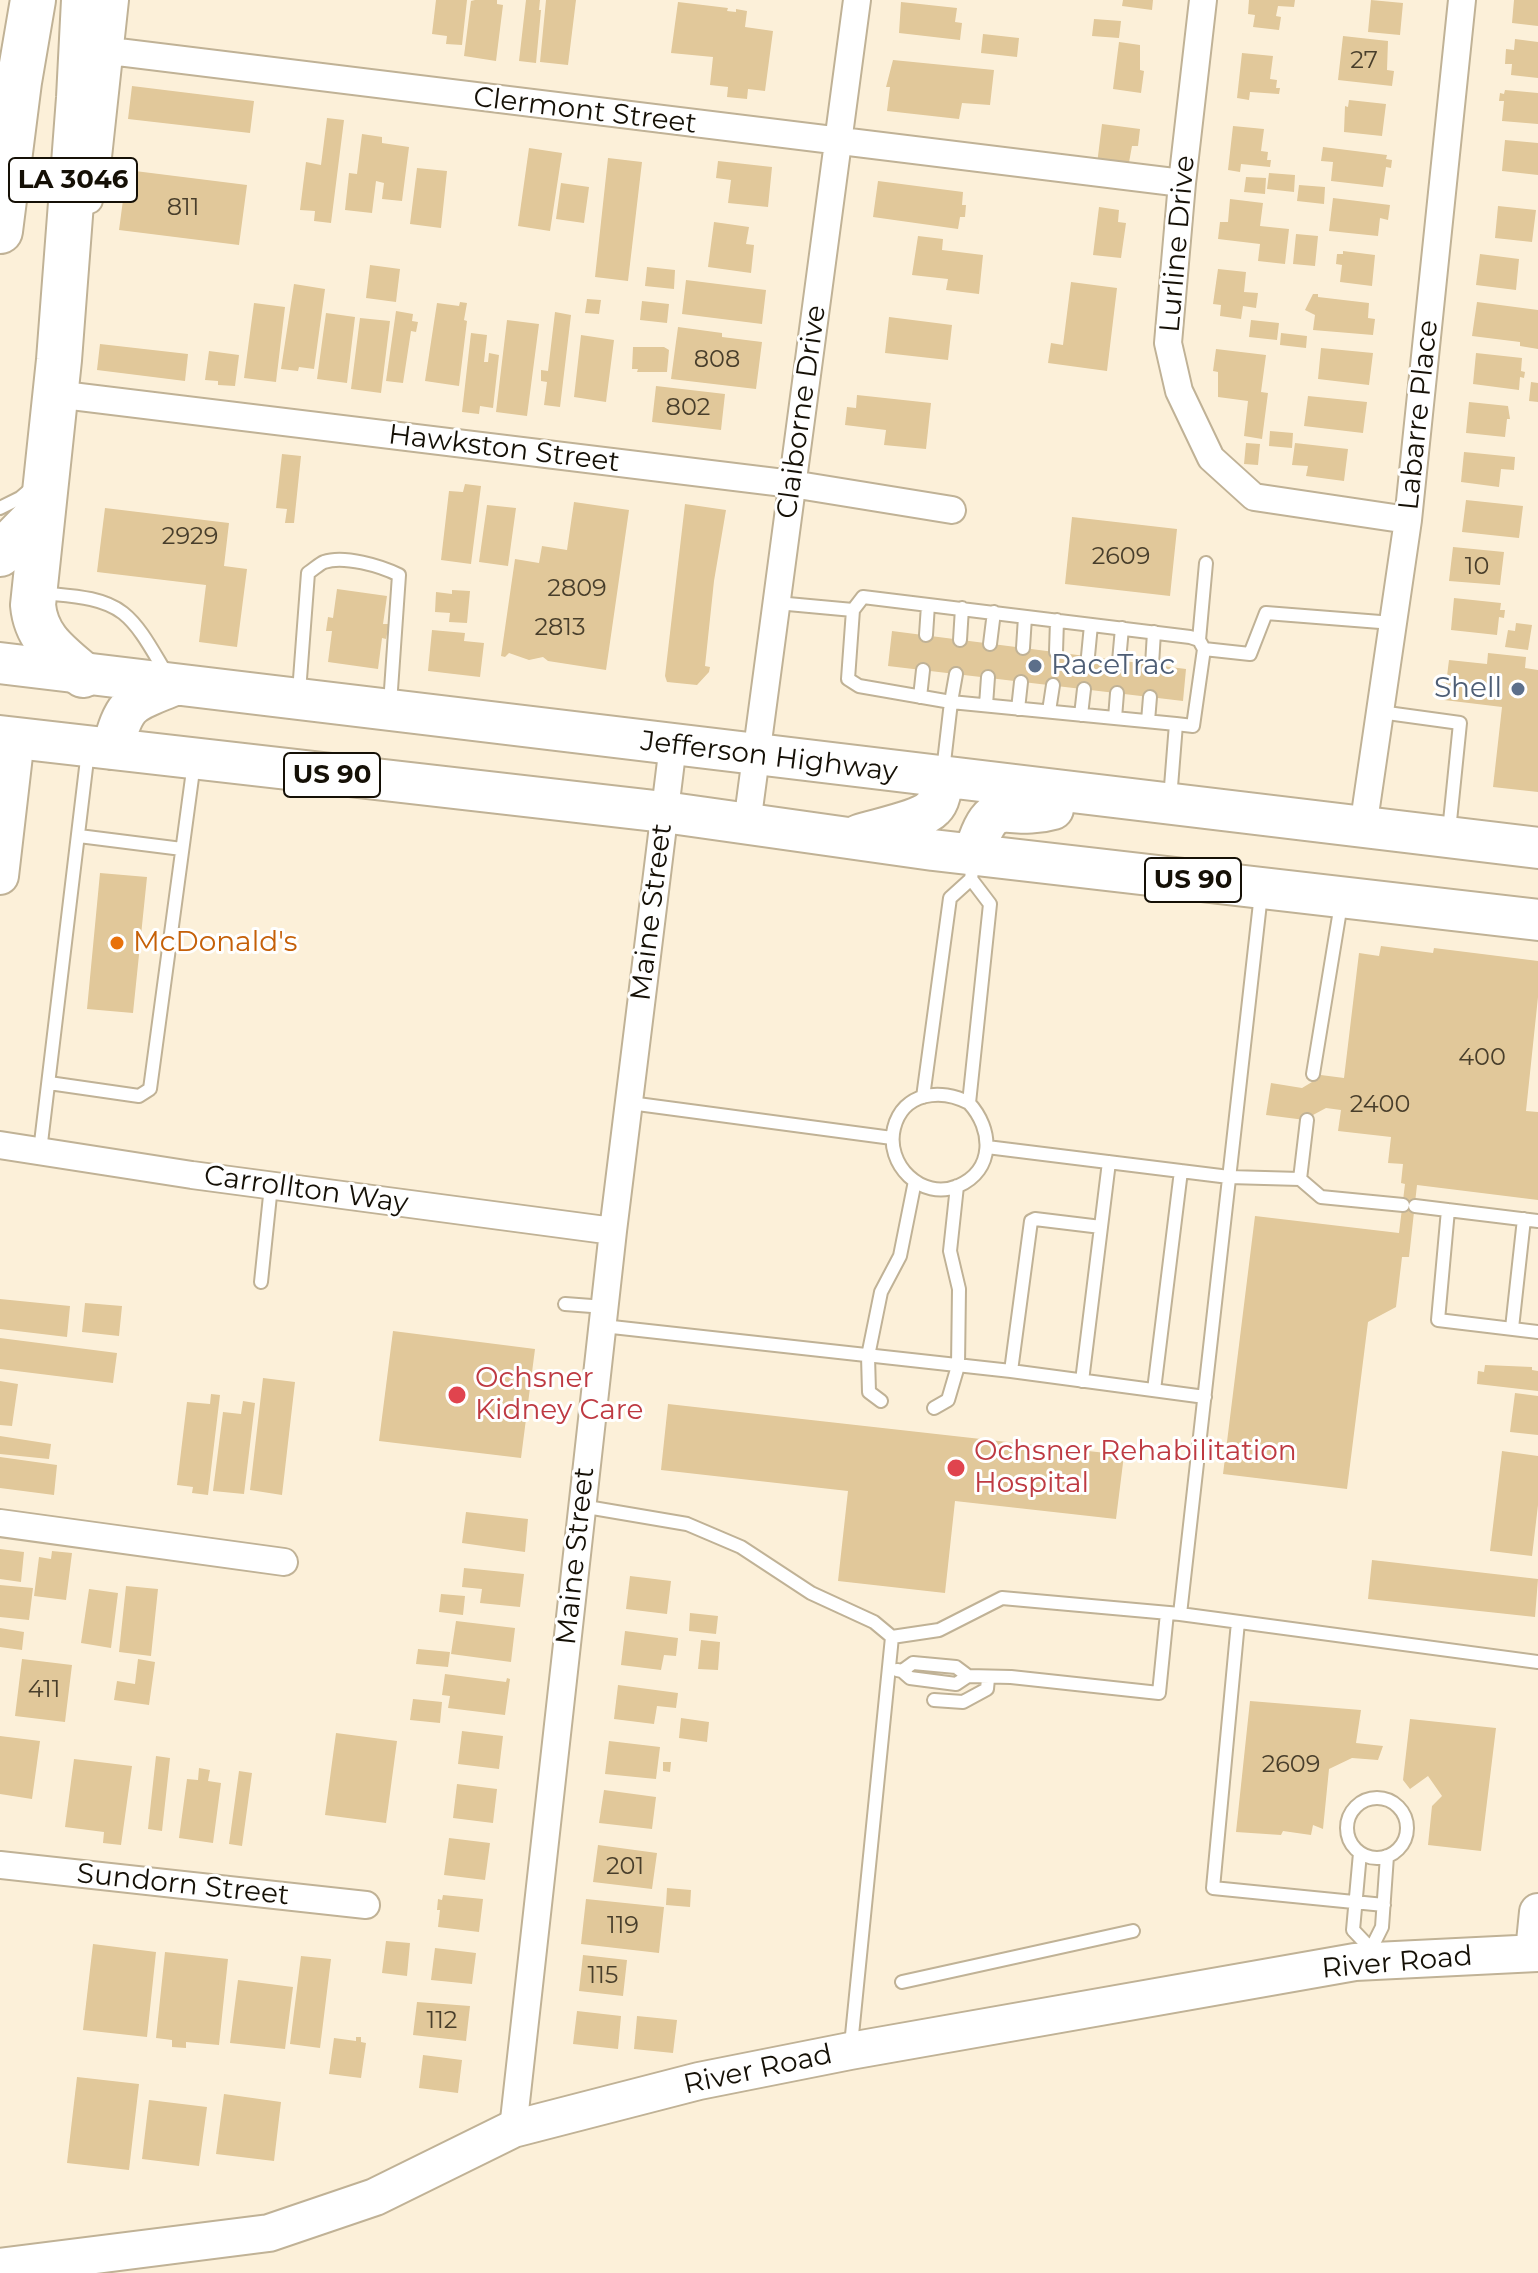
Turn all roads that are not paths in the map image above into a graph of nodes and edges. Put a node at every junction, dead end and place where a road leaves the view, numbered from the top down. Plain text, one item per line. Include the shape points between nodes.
1 (33, 0) edge
2 (84, 0) edge
3 (115, 0) edge
4 (857, 0) edge
5 (1203, 0) edge
6 (1462, 0) edge
7 (110, 51) junction
8 (840, 142) junction
9 (1182, 183) junction
10 (0, 231) edge
11 (57, 377) junction
12 (792, 484) junction
13 (29, 496) edge
14 (952, 510) dead end
15 (1408, 520) junction
16 (0, 554) edge
17 (1206, 563) dead end
18 (34, 592) junction
19 (777, 603) junction
20 (928, 605) junction
21 (962, 608) junction
22 (853, 610) junction
23 (994, 612) junction
24 (1025, 617) junction
25 (1057, 620) junction
26 (1393, 623) junction
27 (1091, 625) junction
28 (1122, 628) junction
29 (1154, 632) junction
30 (926, 635) dead end
31 (960, 640) dead end
32 (990, 644) dead end
33 (1202, 645) junction
34 (1023, 648) dead end
35 (1056, 652) dead end
36 (1088, 656) dead end
37 (1119, 661) dead end
38 (0, 663) edge
39 (1152, 665) dead end
40 (923, 670) dead end
41 (956, 674) dead end
42 (83, 675) junction
43 (988, 677) dead end
44 (1021, 682) dead end
45 (174, 685) junction
46 (1053, 685) dead end
47 (1084, 689) dead end
48 (1117, 693) dead end
49 (920, 697) junction
50 (1150, 697) dead end
51 (299, 700) junction
52 (951, 702) junction
53 (986, 705) junction
54 (1018, 709) junction
55 (390, 710) junction
56 (1049, 711) junction
57 (1380, 712) junction
58 (1081, 715) junction
59 (1115, 718) junction
60 (1148, 721) junction
61 (1176, 724) junction
62 (8, 737) edge
63 (673, 745) junction
64 (100, 749) junction
65 (757, 755) junction
66 (194, 760) junction
67 (942, 777) junction
68 (1099, 796) junction
69 (1169, 804) junction
70 (664, 812) junction
71 (747, 824) junction
72 (1363, 828) junction
73 (79, 836) junction
74 (849, 838) junction
75 (1448, 838) junction
76 (1538, 848) edge
77 (182, 849) junction
78 (972, 867) junction
79 (0, 876) edge
80 (1261, 888) junction
81 (1343, 897) junction
82 (1538, 920) edge
83 (1313, 1074) dead end
84 (49, 1083) junction
85 (923, 1097) junction
86 (630, 1103) junction
87 (969, 1103) junction
88 (1307, 1120) dead end
89 (892, 1138) junction
90 (0, 1145) edge
91 (987, 1147) junction
92 (40, 1151) junction
93 (1109, 1162) junction
94 (1181, 1171) junction
95 (1229, 1177) junction
96 (1300, 1179) junction
97 (915, 1181) junction
98 (271, 1186) junction
99 (957, 1186) junction
100 (1448, 1210) junction
101 (1524, 1219) junction
102 (1538, 1221) edge
103 (1101, 1227) junction
104 (613, 1231) junction
105 (261, 1282) dead end
106 (565, 1304) dead end
107 (604, 1317) junction
108 (1512, 1328) junction
109 (1538, 1332) edge
110 (868, 1356) junction
111 (958, 1366) junction
112 (1011, 1371) junction
113 (1082, 1381) junction
114 (1154, 1390) junction
115 (1205, 1397) junction
116 (881, 1401) dead end
117 (934, 1408) dead end
118 (581, 1506) junction
119 (0, 1523) edge
120 (284, 1562) dead end
121 (1167, 1613) junction
122 (1180, 1614) junction
123 (1238, 1622) junction
124 (892, 1637) junction
125 (1538, 1662) edge
126 (895, 1670) junction
127 (988, 1679) junction
128 (934, 1700) dead end
129 (1360, 1853) junction
130 (1387, 1856) junction
131 (0, 1865) edge
132 (1355, 1902) junction
133 (366, 1905) dead end
134 (1384, 1905) junction
135 (1538, 1912) edge
136 (1133, 1931) dead end
137 (1536, 1952) edge
138 (1371, 1955) junction
139 (902, 1982) dead end
140 (850, 2051) junction
141 (513, 2129) junction
142 (0, 2267) edge

1 - 10 highway
2 - 11 highway, LA 3046
3 - 7 street
4 - 8 street, Claiborne Drive
5 - 9 street, Lurline Drive
6 - 15 street, Labarre Place
7 - 8 street, Clermont Street
7 - 11 street via 98,157
8 - 9 street, Clermont Street
8 - 12 street, Claiborne Drive
9 - 15 street, Lurline Drive via 1168,343 1179,391 1211,458 1254,497
11 - 12 street, Hawkston Street
11 - 13 highway, LA 3046
12 - 14 street, Hawkston Street
12 - 19 street, Claiborne Drive
13 - 16 highway
13 - 18 highway, LA 3046
15 - 26 street, Labarre Place
17 - 33 lane
18 - 42 highway, LA 3046 via 39,631
18 - 45 lane via 93,599 123,613
19 - 22 lane
19 - 65 street, Claiborne Drive
20 - 21 lane
20 - 22 lane via 863,597
20 - 30 lane
21 - 23 lane
21 - 31 lane
22 - 49 lane via 848,679 859,686
23 - 24 lane
23 - 32 lane
24 - 25 lane
24 - 34 lane
25 - 27 lane
25 - 35 lane
26 - 33 lane via 1266,613 1250,654
26 - 57 street, Labarre Place
27 - 28 lane
27 - 36 lane
28 - 29 lane
28 - 37 lane
29 - 33 lane
29 - 39 lane
33 - 61 lane via 1193,726
38 - 42 main road, Jefferson Highway
40 - 49 lane
41 - 52 lane
42 - 45 main road, Jefferson Highway
43 - 53 lane
44 - 54 lane
45 - 51 main road, Jefferson Highway
45 - 64 main road via 133,702
46 - 56 lane
47 - 58 lane
48 - 59 lane
49 - 52 lane
50 - 60 lane
51 - 55 main road, Jefferson Highway
51 - 55 lane via 308,573 324,562 350,561 399,575
52 - 53 lane
52 - 67 lane
53 - 54 lane
54 - 56 lane
55 - 63 main road, Jefferson Highway
56 - 58 lane
57 - 72 street, Labarre Place
57 - 75 lane via 1460,723
58 - 59 lane
59 - 60 lane
60 - 61 lane
61 - 69 lane
62 - 64 main road, US 90
62 - 79 main road
63 - 65 main road, Jefferson Highway
63 - 70 street, Maine Street
64 - 66 main road, US 90
64 - 73 lane
65 - 67 main road, Jefferson Highway
65 - 71 street, Claiborne Drive
66 - 70 main road, US 90
66 - 77 lane
67 - 68 main road, Jefferson Highway
67 - 74 main road via 940,798 924,815
68 - 69 main road, Jefferson Highway
68 - 78 main road via 1041,812 1001,811 990,816
69 - 72 main road, Jefferson Highway
70 - 71 main road, US 90
70 - 86 street, Maine Street
71 - 74 main road, US 90
72 - 75 main road, Jefferson Highway
73 - 77 lane
73 - 84 lane
74 - 78 main road, US 90
75 - 76 main road, Jefferson Highway
77 - 84 lane via 150,1089 139,1096
78 - 80 main road, US 90
78 - 85 lane via 950,898
78 - 87 lane via 990,904
80 - 81 main road, US 90
80 - 95 lane
81 - 82 main road, US 90
81 - 83 lane
84 - 92 lane
85 - 87 lane via 942,1093
85 - 89 lane via 902,1111
86 - 89 lane
86 - 104 street, Maine Street
87 - 91 lane via 986,1127
88 - 96 lane
89 - 97 lane via 901,1170
90 - 92 street, Carrollton Way
91 - 93 lane
91 - 99 lane via 975,1174
92 - 98 street, Carrollton Way
93 - 94 lane
93 - 103 lane
94 - 95 lane
94 - 114 lane
95 - 96 lane
95 - 115 lane
96 - 100 lane via 1321,1197
97 - 99 lane via 929,1187
97 - 110 lane via 900,1256 881,1292
98 - 104 street, Carrollton Way
98 - 105 lane
99 - 111 lane via 950,1251 959,1289
100 - 101 lane
100 - 108 lane via 1438,1320
101 - 102 lane
101 - 108 lane
103 - 112 lane via 1031,1221
103 - 113 lane
104 - 107 street, Maine Street
106 - 107 lane
107 - 110 lane
107 - 118 street, Maine Street
108 - 109 lane
110 - 111 lane
110 - 116 lane via 869,1392
111 - 112 lane
111 - 117 lane via 948,1400
112 - 113 lane
113 - 114 lane
114 - 115 lane
115 - 122 lane
118 - 124 lane via 687,1524 741,1547
118 - 141 street, Maine Street
119 - 120 street
121 - 122 lane
121 - 124 lane via 1002,1598 939,1630
121 - 127 lane via 1159,1693
122 - 123 lane
123 - 125 lane
123 - 132 lane via 1213,1888
124 - 126 lane
126 - 127 lane via 910,1678 956,1684 968,1676
126 - 140 lane
127 - 128 lane via 987,1689 963,1702
129 - 130 lane
129 - 130 lane via 1348,1840 1347,1819 1359,1803 1378,1797 1397,1804 1407,1821 1405,1841
129 - 132 lane
130 - 134 lane
131 - 133 street, Sundorn Street
132 - 134 lane
132 - 138 lane via 1353,1930
134 - 138 lane
135 - 137 main road
136 - 139 lane
137 - 138 main road, River Road
138 - 140 main road, River Road
140 - 141 main road, River Road via 699,2081
141 - 142 main road, River Road via 375,2197 269,2233

